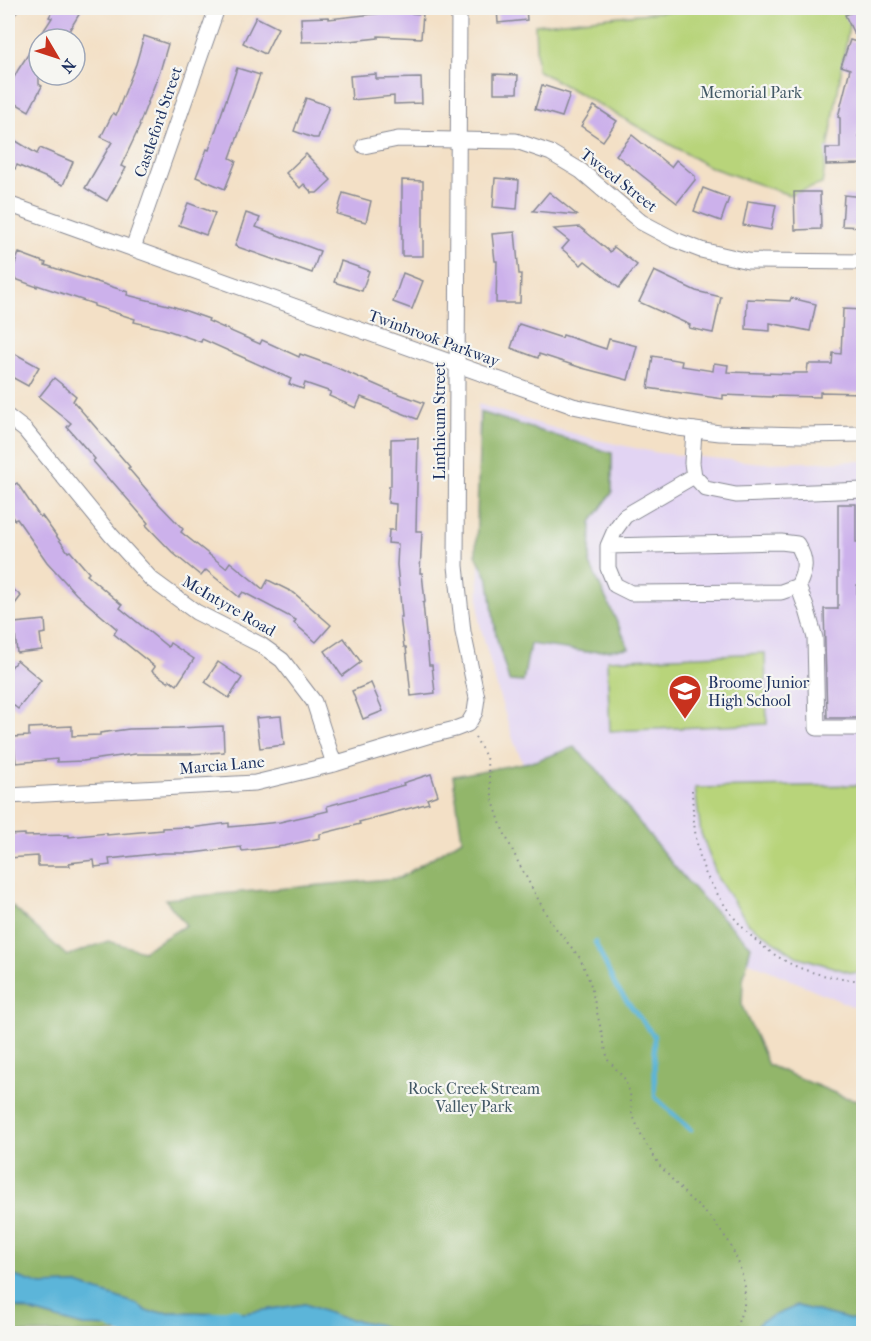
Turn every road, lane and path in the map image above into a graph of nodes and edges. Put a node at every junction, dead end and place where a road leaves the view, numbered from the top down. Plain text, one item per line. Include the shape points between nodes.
1 (217, 8) edge
2 (459, 8) edge
3 (458, 139) junction
4 (364, 146) dead end
5 (8, 204) edge
6 (133, 248) junction
7 (864, 262) edge
8 (458, 366) junction
9 (8, 417) edge
10 (694, 430) junction
11 (864, 434) edge
12 (694, 476) junction
13 (864, 490) edge
14 (608, 546) junction
15 (798, 586) junction
16 (468, 724) junction
17 (864, 728) edge
18 (334, 764) junction
19 (692, 790) dead end
20 (8, 796) edge
21 (864, 981) edge
22 (8, 1325) edge
23 (41, 1334) edge
24 (734, 1334) edge

1 - 6 street, Castleford Street
2 - 3 street, Linthicum Street
3 - 4 street, Tweed Street via 398,139
3 - 7 street, Tweed Street via 516,141 551,153 581,171 641,222 701,250 748,261
3 - 8 street, Linthicum Street
5 - 6 street, Twinbrook Parkway
6 - 8 street, Twinbrook Parkway
8 - 10 street, Twinbrook Parkway via 573,406
8 - 16 street, Linthicum Street via 456,566 463,632 477,698 476,712
9 - 18 street, McIntyre Road via 25,430 151,579 196,612 282,660 314,702
10 - 11 street, Twinbrook Parkway
10 - 12 street
12 - 13 street via 706,489 736,495
12 - 14 street via 625,516
14 - 15 street via 608,568 615,585 631,593 781,592
14 - 15 street via 797,543 804,555 804,573
15 - 17 street via 814,638 817,728
16 - 18 street, Marcia Lane
16 - 24 path via 486,757 493,801 518,862 550,921 579,958 591,982 608,1060 624,1078 641,1135 660,1166 711,1218 739,1264 745,1287 744,1305
18 - 20 street, Marcia Lane via 255,783
19 - 21 path via 693,821 705,873 742,929 800,968
22 - 23 path

